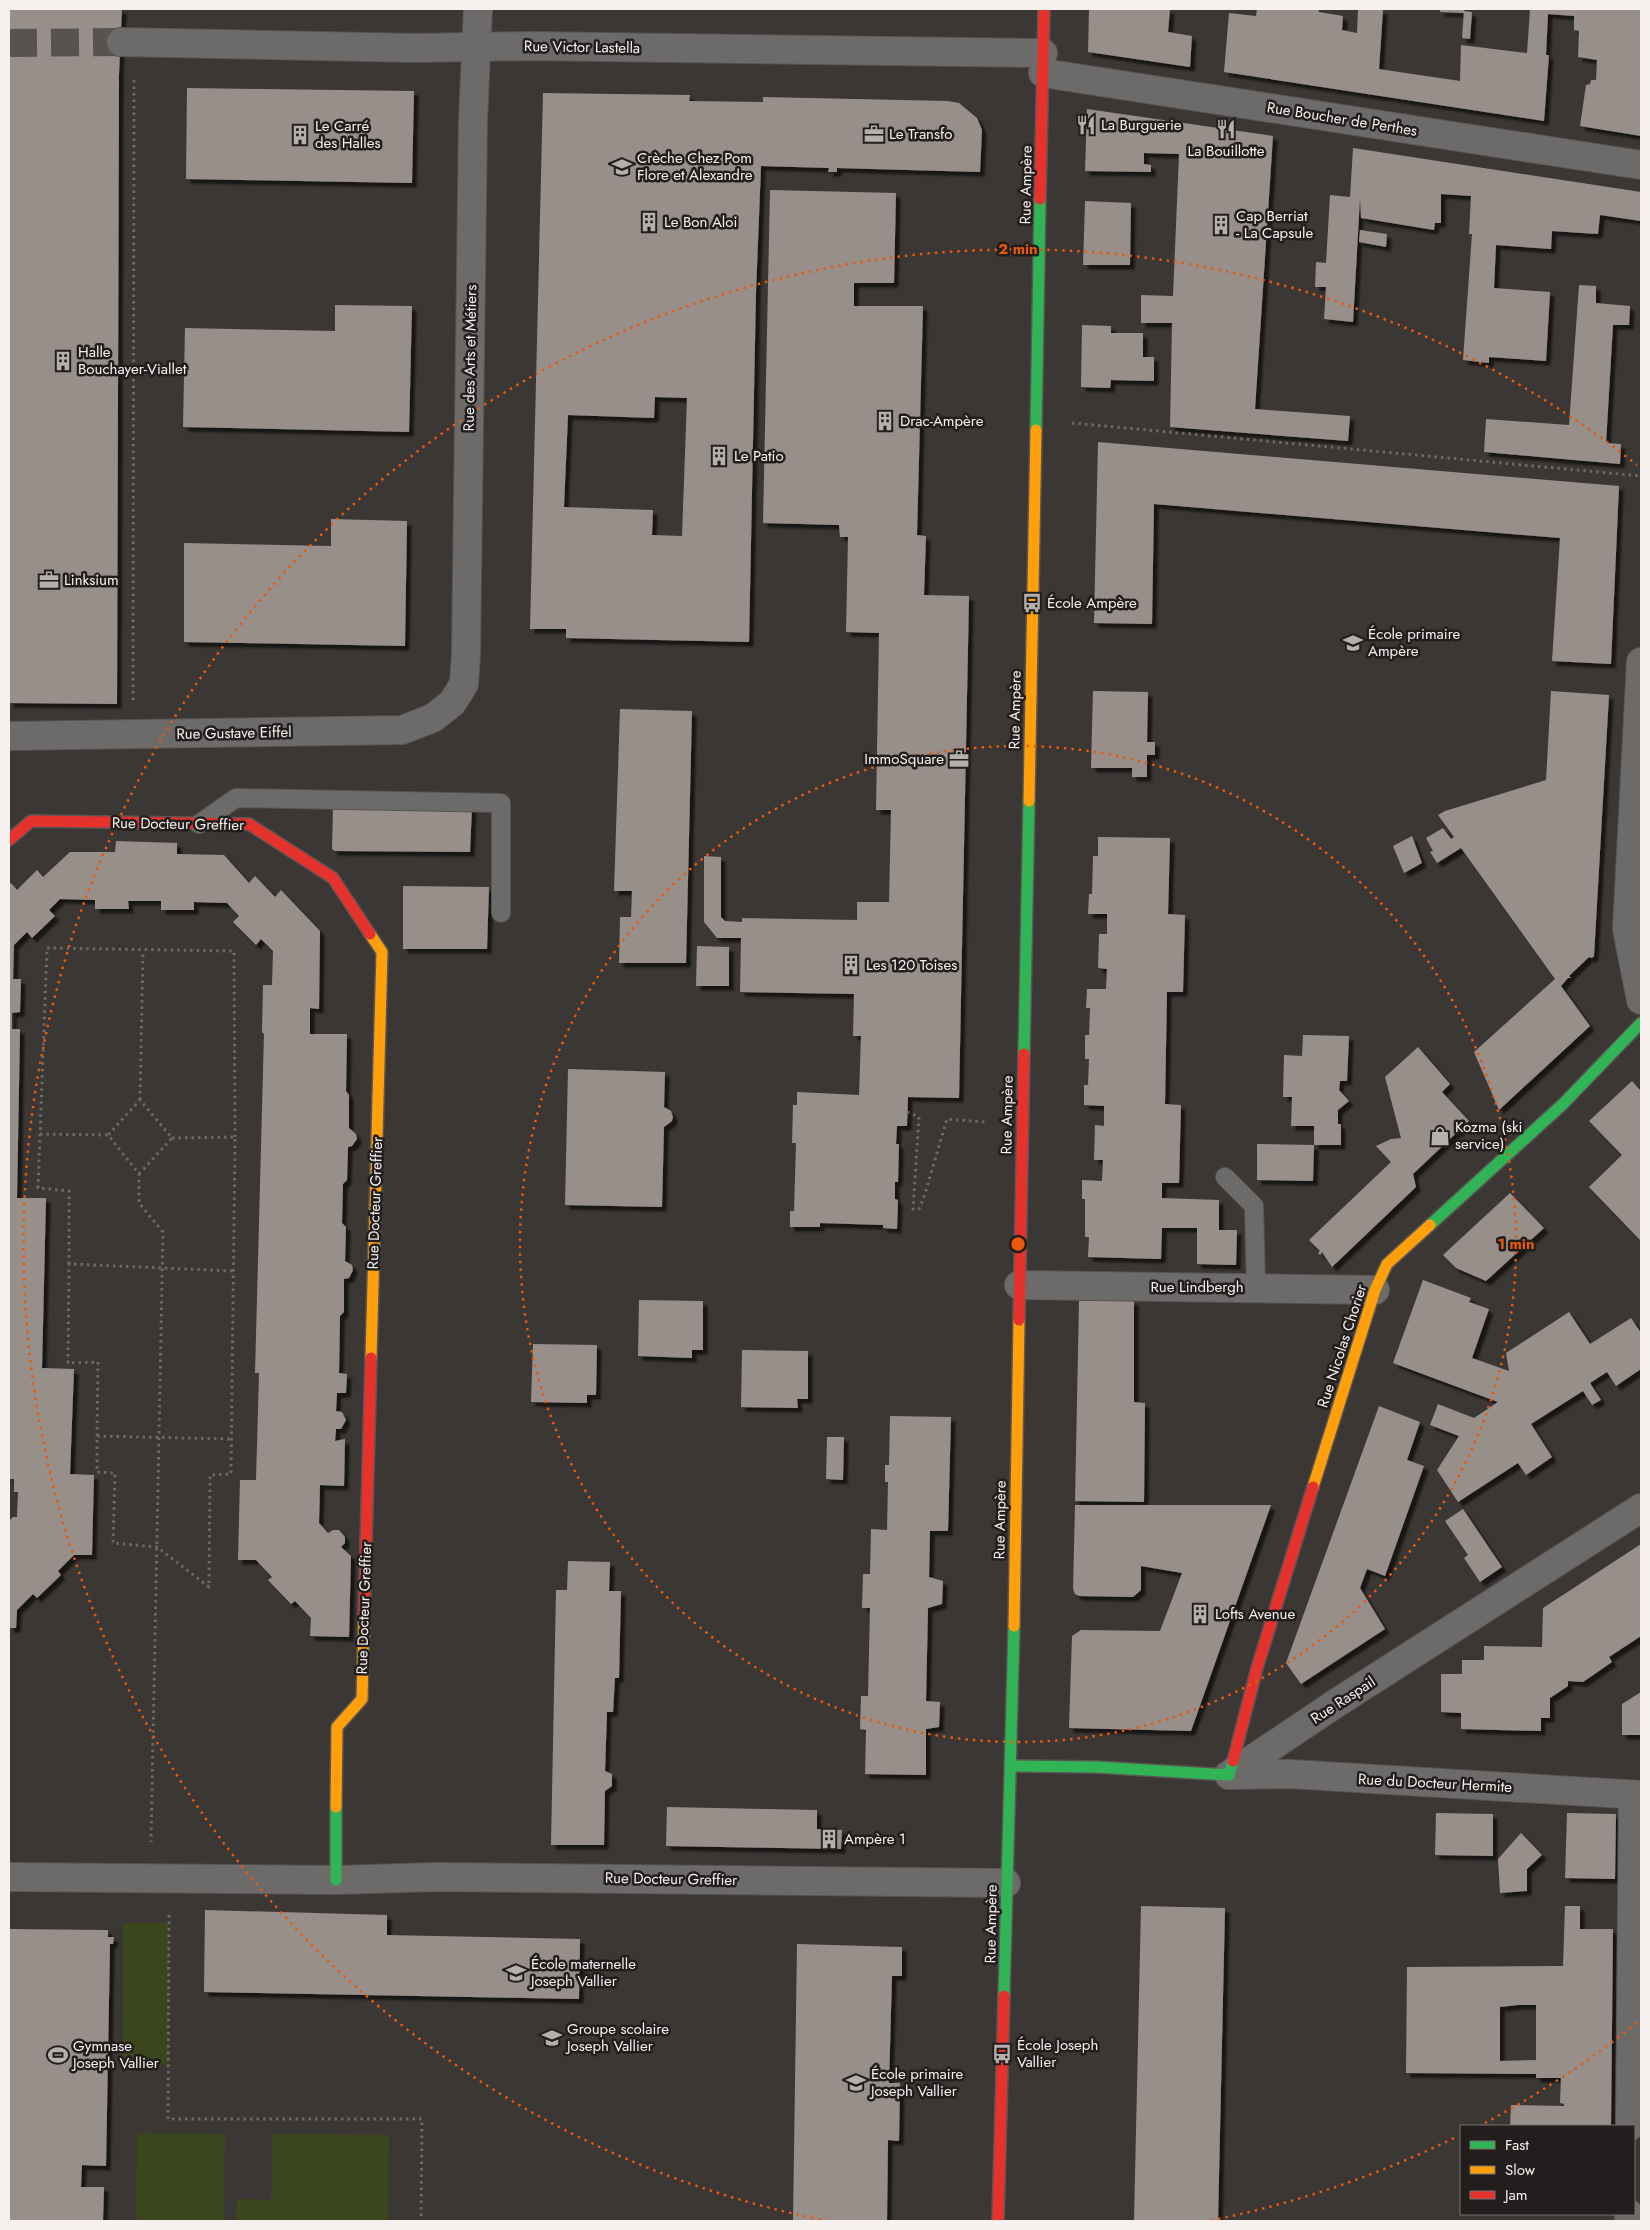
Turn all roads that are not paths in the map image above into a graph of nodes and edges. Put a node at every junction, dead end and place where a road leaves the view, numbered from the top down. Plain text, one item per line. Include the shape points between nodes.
1 (478, 9) edge
2 (1044, 9) edge
3 (128, 43) tunnel mouth
4 (476, 47) junction
5 (1043, 63) junction
6 (1641, 165) edge
7 (1641, 662) edge
8 (452, 703) joint
9 (9, 736) edge
10 (199, 824) junction
11 (9, 840) edge
12 (501, 913) dead end
13 (1641, 1000) edge
14 (1641, 1023) edge
15 (1225, 1177) dead end
16 (1020, 1285) junction
17 (1256, 1288) junction
18 (1375, 1290) junction
19 (1641, 1508) edge
20 (1011, 1766) junction
21 (1228, 1775) junction
22 (1637, 1795) edge
23 (9, 1877) edge
24 (336, 1880) junction
25 (1006, 1883) junction
26 (1630, 2125) edge
27 (998, 2221) edge

1 - 4 street, Rue des Arts et Métiers
2 - 5 street, Rue Ampère
3 - 4 street, Rue Victor Lastella
4 - 5 street, Rue Victor Lastella
4 - 8 street, Rue des Arts et Métiers via 466,654 464,684
5 - 6 street, Rue Boucher de Perthes
5 - 16 street, Rue Ampère
7 - 13 street via 1626,929
8 - 9 street, Rue Gustave Eiffel via 433,718 402,730
10 - 11 street, Rue Docteur Greffier via 31,821
10 - 12 lane via 236,798 501,803
10 - 24 street, Rue Docteur Greffier via 249,824 332,878 382,952 362,1699 337,1728
14 - 18 street, Rue Nicolas Chorier via 1563,1104 1387,1264
15 - 17 lane via 1254,1206
16 - 17 street, Rue Lindbergh
16 - 20 street, Rue Ampère
17 - 18 street, Rue Lindbergh
18 - 21 street, Rue Nicolas Chorier via 1257,1668
19 - 21 street, Rue Raspail
20 - 21 street
20 - 25 street, Rue Ampère
21 - 22 street, Rue du Docteur Hermite via 1290,1774
22 - 26 street
23 - 24 street, Rue Docteur Greffier
24 - 25 street, Rue Docteur Greffier via 438,1877
25 - 27 street, Rue Ampère

